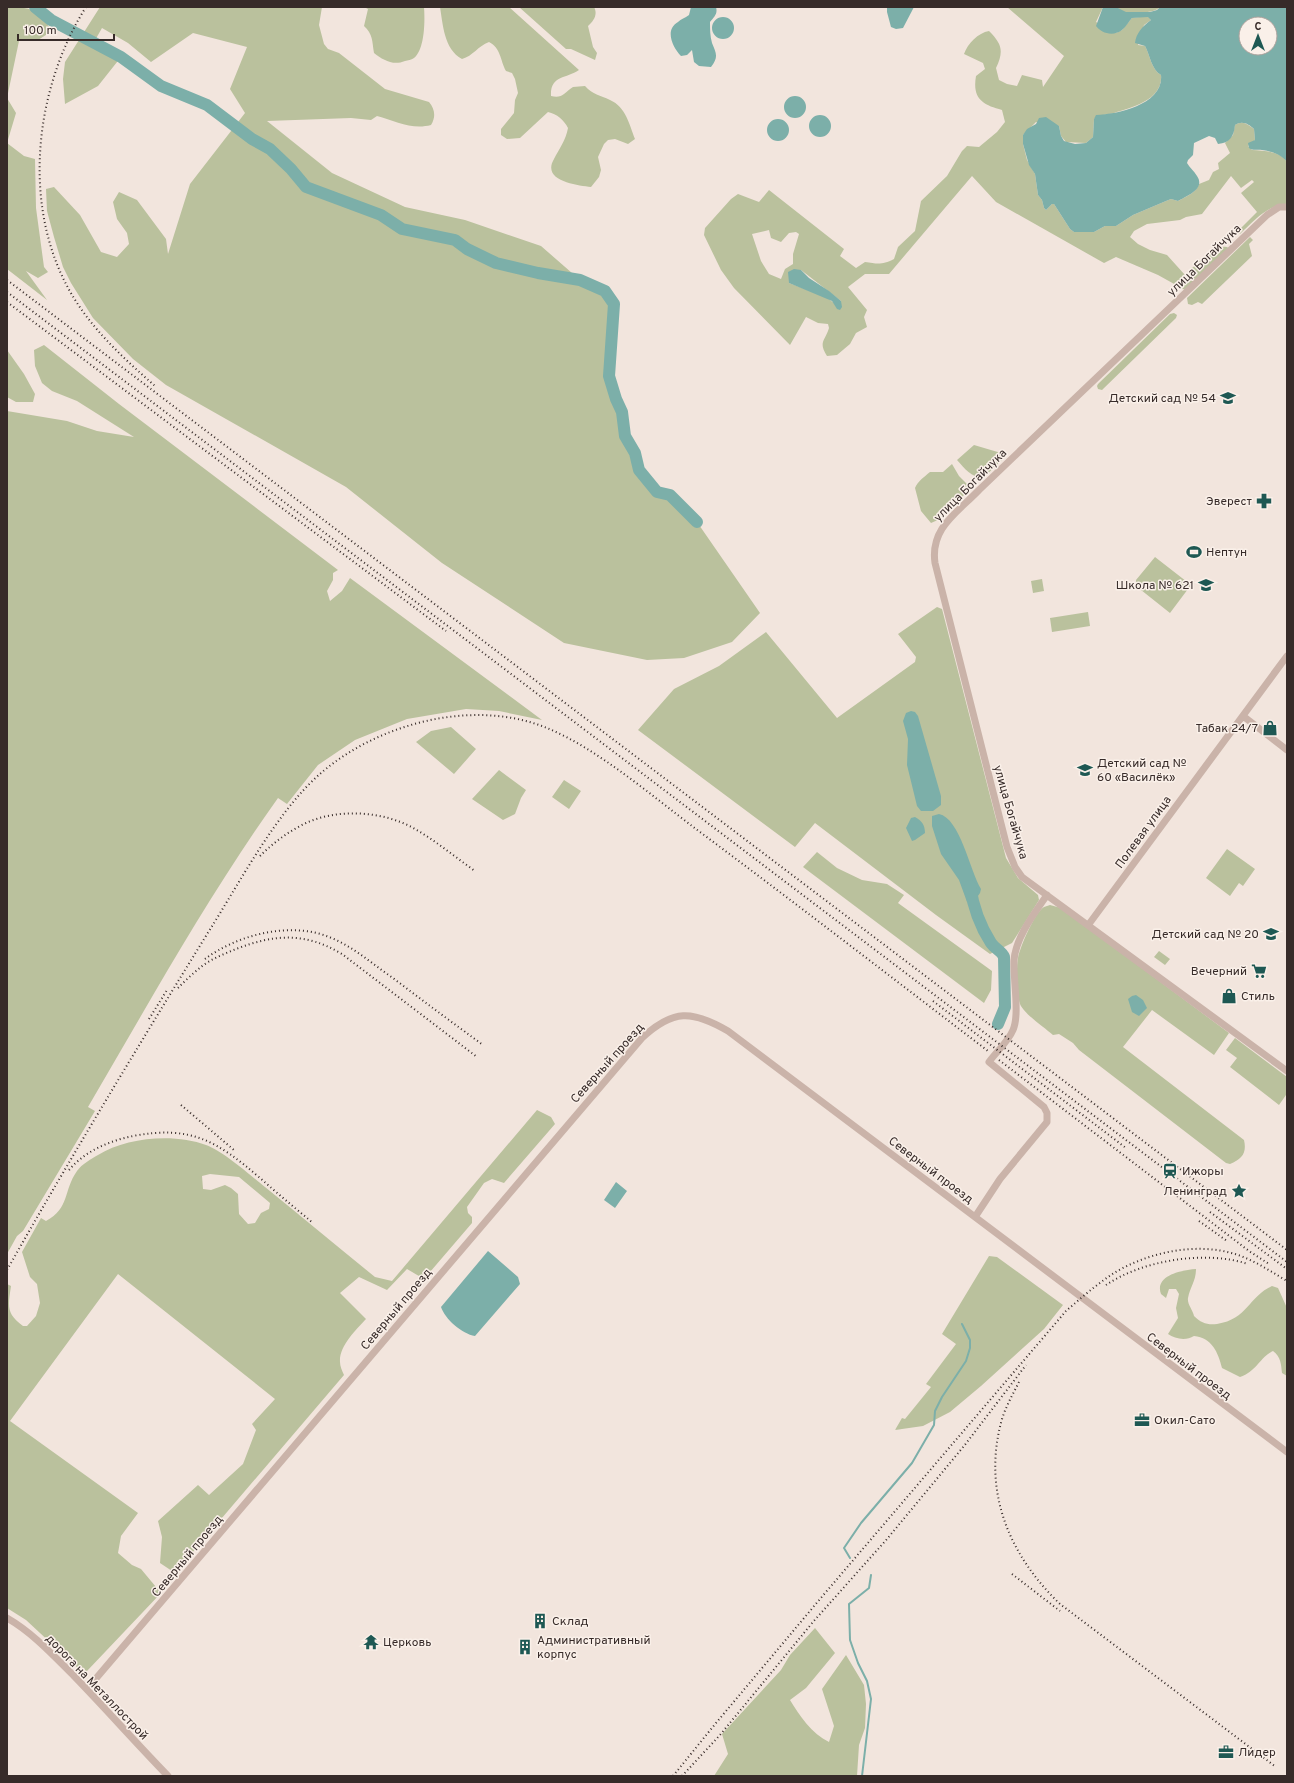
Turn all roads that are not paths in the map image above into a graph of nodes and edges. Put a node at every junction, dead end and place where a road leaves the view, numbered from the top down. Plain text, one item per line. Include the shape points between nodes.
1 (1287, 207) edge
2 (1287, 656) edge
3 (1243, 716) junction
4 (1287, 750) edge
5 (1047, 895) junction
6 (1088, 924) junction
7 (1287, 1071) edge
8 (975, 1217) junction
9 (1287, 1452) edge
10 (7, 1618) edge
11 (87, 1689) junction
12 (168, 1776) edge

1 - 5 street, улица Богайчука via 1279,207 1266,215 942,527 937,536 934,547 935,563 1011,858 1022,877
2 - 3 street, Полевая улица
3 - 4 street
3 - 6 street, Полевая улица
5 - 6 street, улица Богайчука
5 - 8 street via 1017,947 1014,960 1013,1030 989,1062 1044,1107 1047,1122 1000,1179
6 - 7 street, улица Богайчука
8 - 9 street, Северный проезд
8 - 11 street, Северный проезд via 728,1031 701,1017 674,1016 664,1020 642,1038
10 - 11 street, дорога на Металлострой via 37,1640
11 - 12 street, дорога на Металлострой

